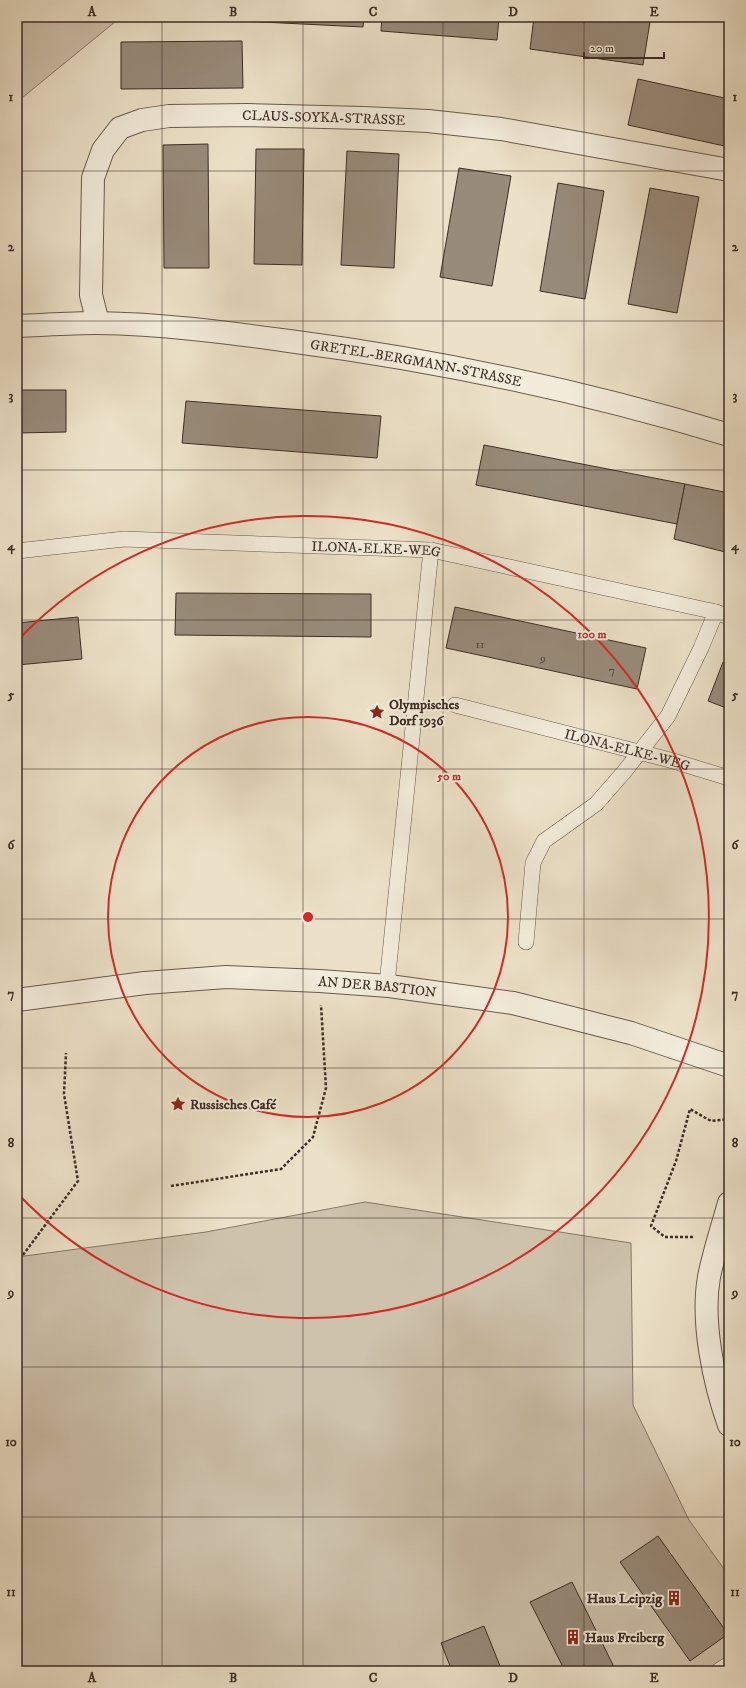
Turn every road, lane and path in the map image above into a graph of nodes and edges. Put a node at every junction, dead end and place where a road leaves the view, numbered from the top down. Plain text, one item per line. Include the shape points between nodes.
1 (729, 170) edge
2 (98, 323) junction
3 (17, 326) edge
4 (729, 435) edge
5 (431, 550) junction
6 (17, 551) edge
7 (722, 614) edge
8 (455, 705) dead end
9 (729, 778) edge
10 (526, 942) dead end
11 (320, 980) junction
12 (389, 986) junction
13 (17, 1000) edge
14 (66, 1053) dead end
15 (729, 1066) edge
16 (729, 1119) edge
17 (171, 1186) dead end
18 (729, 1203) edge
19 (720, 1238) junction
20 (17, 1263) edge
21 (729, 1425) edge
22 (729, 1664) edge
23 (718, 1671) edge

1 - 2 street, CLAUS-SOYKA-STRASSE via 502,130 428,121 248,115 169,116 142,120 120,128 103,150 93,178 91,296
2 - 3 street, GRETEL-BERGMANN-STRASSE
2 - 4 street, GRETEL-BERGMANN-STRASSE via 213,331 366,351 518,381 682,420
5 - 6 lane, ILONA-ELKE-WEG via 124,539
5 - 7 lane, ILONA-ELKE-WEG
5 - 12 lane via 388,974
7 - 10 lane via 698,654 668,716 596,804 544,841 533,863
8 - 9 lane, ILONA-ELKE-WEG via 670,760
11 - 12 street, AN DER BASTION
11 - 13 street, AN DER BASTION via 226,976 145,983
11 - 17 path via 326,1088 313,1137 281,1169
12 - 15 street, AN DER BASTION via 513,1003 631,1033
14 - 20 path via 64,1094 78,1181
16 - 19 path via 711,1121 690,1109 676,1161 651,1226 665,1237
18 - 19 street
19 - 21 street via 709,1278 706,1317 718,1394
22 - 23 lane

